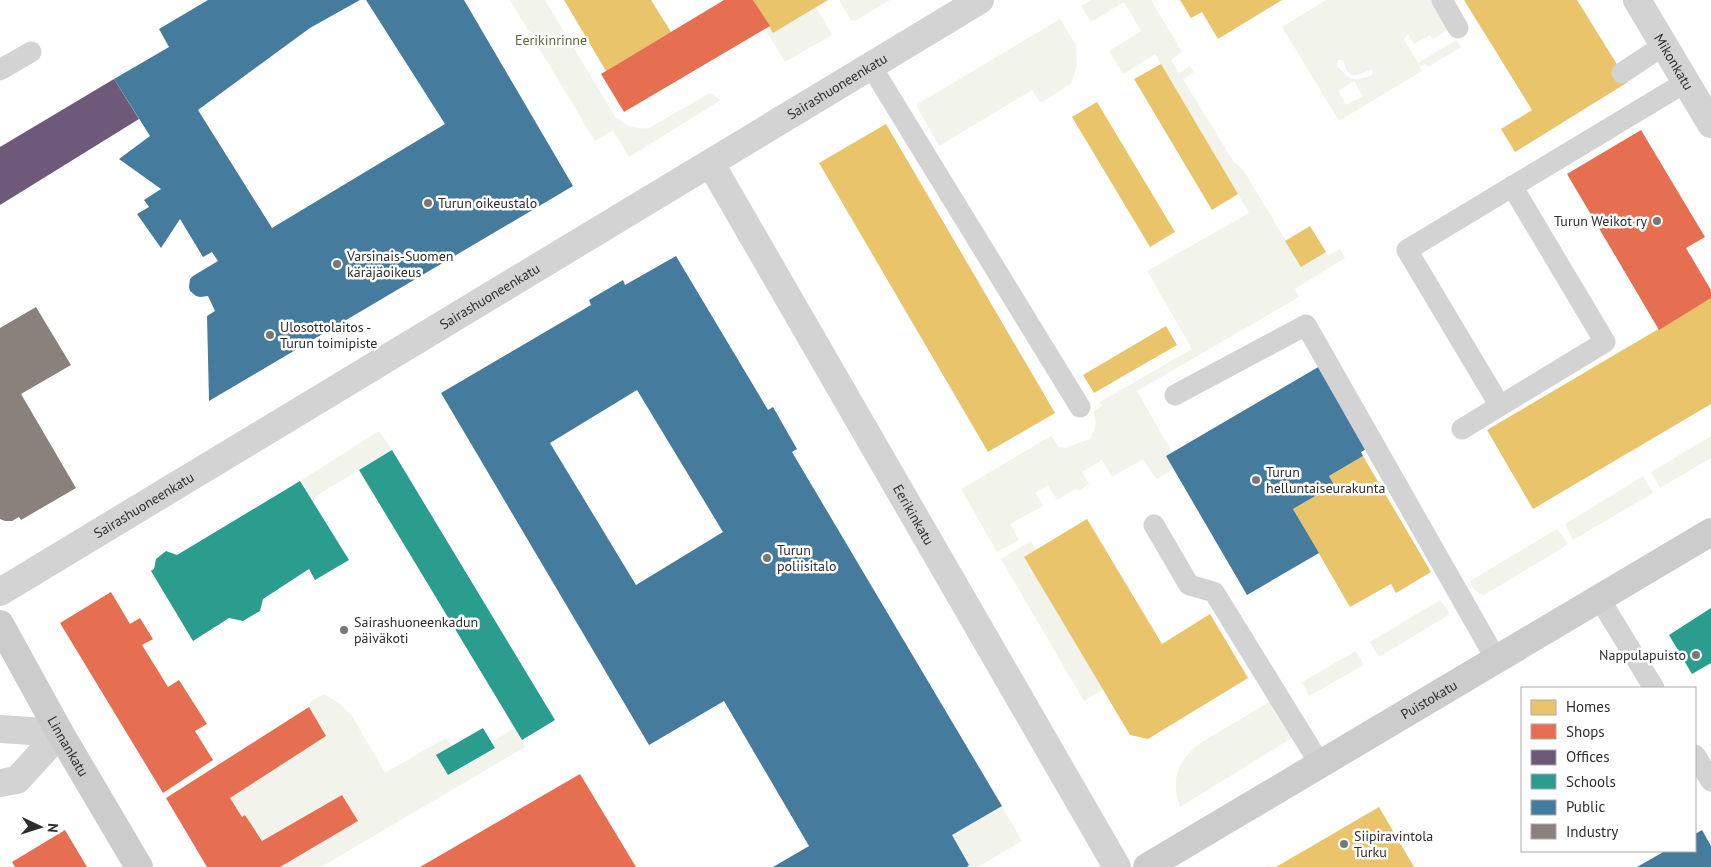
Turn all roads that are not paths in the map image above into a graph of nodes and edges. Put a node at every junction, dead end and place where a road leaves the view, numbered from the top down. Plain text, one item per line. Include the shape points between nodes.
1 (980, 0) edge
2 (1442, 0) edge
3 (1637, 0) edge
4 (1458, 28) dead end
5 (1664, 46) junction
6 (30, 52) dead end
7 (871, 66) junction
8 (0, 70) edge
9 (1622, 72) dead end
10 (1686, 82) junction
11 (1711, 124) edge
12 (711, 164) junction
13 (1512, 186) junction
14 (1175, 395) dead end
15 (1500, 406) junction
16 (1080, 407) dead end
17 (1462, 429) dead end
18 (1154, 525) dead end
19 (1711, 532) edge
20 (0, 592) edge
21 (1599, 598) junction
22 (0, 624) edge
23 (1496, 659) junction
24 (1653, 687) edge
25 (0, 729) edge
26 (60, 733) junction
27 (1696, 757) edge
28 (1320, 764) junction
29 (1711, 781) edge
30 (0, 782) edge
31 (139, 867) edge
32 (1117, 867) edge
33 (1146, 867) edge

1 - 7 street, Sairashuoneenkatu
2 - 4 lane
3 - 5 street, Mikonkatu
5 - 9 lane
5 - 10 street, Mikonkatu
6 - 8 lane
7 - 12 street, Sairashuoneenkatu
7 - 16 lane
10 - 11 street, Mikonkatu
10 - 13 lane
12 - 20 street, Sairashuoneenkatu
12 - 32 street, Eerikinkatu
13 - 15 lane via 1407,250
13 - 15 lane via 1606,342
14 - 23 lane via 1306,325
15 - 17 lane
18 - 28 lane via 1189,584 1214,592
19 - 21 main road, Puistokatu
21 - 23 main road, Puistokatu
21 - 24 lane
22 - 26 main road, Linnankatu
23 - 28 main road, Puistokatu
25 - 26 street
26 - 30 street via 17,780
26 - 31 main road, Linnankatu
27 - 29 lane
28 - 33 main road, Puistokatu

